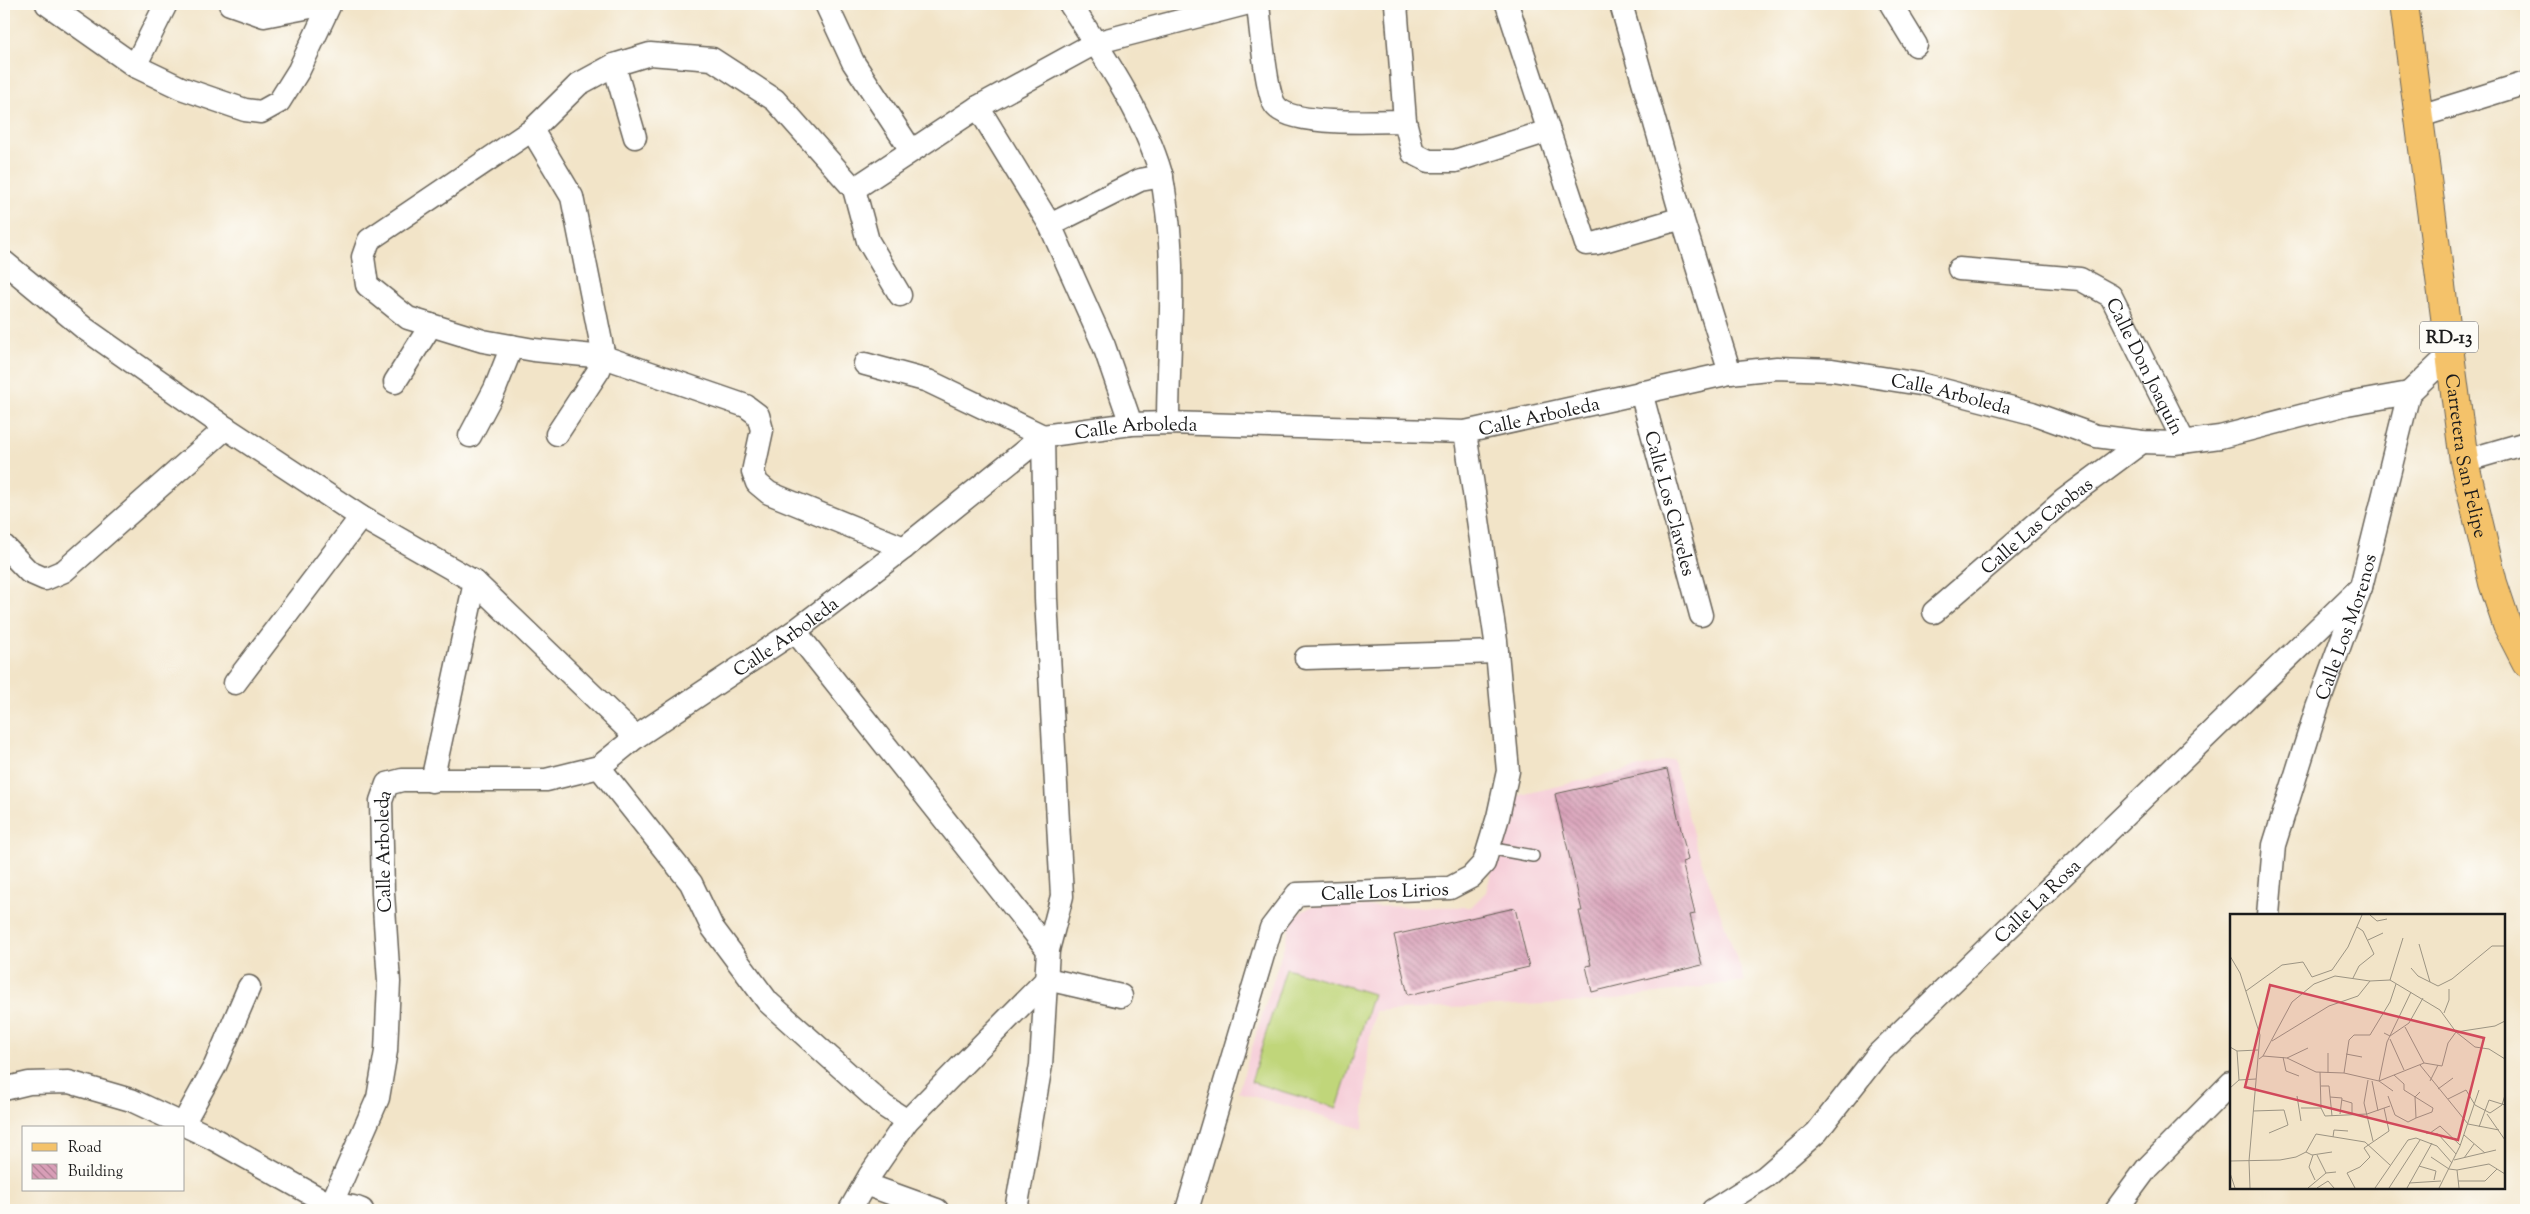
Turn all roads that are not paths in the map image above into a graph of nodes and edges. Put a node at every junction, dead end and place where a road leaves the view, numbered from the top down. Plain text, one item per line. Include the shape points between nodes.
1 (47, 4) edge
2 (166, 4) edge
3 (230, 4) edge
4 (328, 4) edge
5 (826, 4) edge
6 (1070, 4) edge
7 (1245, 4) edge
8 (1258, 4) edge
9 (1396, 4) edge
10 (1507, 4) edge
11 (1622, 4) edge
12 (1891, 4) edge
13 (2404, 4) edge
14 (1214, 8) edge
15 (1095, 43) junction
16 (1916, 45) dead end
17 (614, 65) junction
18 (134, 66) junction
19 (2526, 82) edge
20 (978, 107) junction
21 (2420, 116) junction
22 (1405, 121) junction
23 (532, 130) junction
24 (1548, 132) junction
25 (635, 137) dead end
26 (911, 150) junction
27 (1162, 176) junction
28 (854, 189) junction
29 (1682, 218) junction
30 (1050, 225) junction
31 (4, 262) edge
32 (1959, 269) dead end
33 (900, 295) dead end
34 (431, 325) junction
35 (512, 346) junction
36 (2451, 353) junction
37 (604, 357) junction
38 (865, 364) dead end
39 (1730, 373) junction
40 (395, 382) dead end
41 (1641, 392) junction
42 (2409, 393) junction
43 (1168, 423) junction
44 (1131, 424) junction
45 (226, 428) junction
46 (1465, 432) junction
47 (557, 434) dead end
48 (470, 436) dead end
49 (1043, 436) junction
50 (2142, 442) junction
51 (2184, 442) junction
52 (2526, 443) edge
53 (2464, 461) junction
54 (361, 517) junction
55 (4, 546) edge
56 (904, 548) junction
57 (476, 582) junction
58 (2360, 587) junction
59 (1934, 612) dead end
60 (1701, 615) dead end
61 (795, 631) junction
62 (1497, 652) junction
63 (1306, 658) dead end
64 (2526, 662) edge
65 (235, 683) dead end
66 (636, 737) junction
67 (599, 767) junction
68 (432, 781) junction
69 (1488, 848) junction
70 (1533, 856) dead end
71 (2268, 914) edge
72 (1048, 950) junction
73 (1046, 979) junction
74 (249, 987) dead end
75 (1121, 996) dead end
76 (2230, 1084) edge
77 (4, 1088) edge
78 (907, 1121) junction
79 (183, 1124) junction
80 (865, 1184) junction
81 (324, 1208) edge
82 (362, 1210) edge
83 (850, 1210) edge
84 (937, 1210) edge
85 (1016, 1210) edge
86 (1187, 1210) edge
87 (1713, 1210) edge
88 (2116, 1210) edge

1 - 18 street
2 - 18 street
3 - 4 street via 264,16
4 - 18 street via 299,70 279,102 260,112 181,88
5 - 26 street via 853,62
6 - 15 street
7 - 14 street
8 - 22 street via 1268,81 1275,105 1287,115 1311,120
9 - 22 street
10 - 24 street
11 - 29 street
12 - 16 street
13 - 21 main road, Carretera San Felipe / RD-13
14 - 15 street
15 - 20 street
15 - 27 street via 1153,149
17 - 23 street via 579,84
17 - 25 street
17 - 28 street via 650,54 712,60 775,100
19 - 21 street
20 - 26 street
20 - 30 street
21 - 36 main road, Carretera San Felipe / RD-13
22 - 24 street via 1413,153 1429,161 1454,161
23 - 34 street via 369,240 363,257 367,285 408,318
23 - 37 street via 572,197
24 - 29 street via 1586,244 1597,244
26 - 28 street
27 - 30 street via 1140,180
27 - 43 street via 1172,250
28 - 33 street via 868,240
29 - 39 street
30 - 44 street via 1104,346
31 - 45 street via 84,328
32 - 51 street, Calle Don Joaquín via 2080,279 2111,296
34 - 35 street
34 - 40 street
35 - 37 street
35 - 48 street via 495,389
36 - 42 street
36 - 53 main road, Carretera San Felipe / RD-13
37 - 47 street via 599,370
37 - 56 street via 746,406 758,415 762,430 753,472 757,483 770,493
38 - 49 street via 928,381
39 - 41 street, Calle Arboleda
39 - 50 street, Calle Arboleda via 1777,368 1832,370 1920,384 2032,413 2096,436
41 - 46 street, Calle Arboleda
41 - 60 street, Calle Los Claveles
42 - 51 street, Calle Arboleda via 2347,404 2220,437
42 - 58 street, Calle Los Morenos
43 - 44 street, Calle Arboleda
43 - 46 street, Calle Arboleda
44 - 49 street, Calle Arboleda
45 - 54 street
45 - 55 street via 64,572 45,579 30,572
46 - 62 street, Calle Los Lirios
49 - 56 street, Calle Arboleda
49 - 72 street via 1046,599 1062,896
50 - 51 street, Calle Arboleda
50 - 59 street, Calle Las Caobas via 2064,500
52 - 53 street
53 - 64 main road, Carretera San Felipe / RD-13 via 2493,583 2507,625
54 - 57 street
54 - 65 street
56 - 61 street, Calle Arboleda
57 - 66 street
57 - 68 street
58 - 71 street, Calle Los Morenos via 2317,708 2274,846
58 - 87 street, Calle La Rosa via 1878,1054 1816,1132 1765,1177
61 - 66 street, Calle Arboleda
61 - 72 street
62 - 63 street
62 - 69 street, Calle Los Lirios via 1508,771
66 - 67 street, Calle Arboleda
67 - 68 street, Calle Arboleda via 546,780
67 - 78 street via 690,883 712,927 768,1002 884,1106
68 - 81 street, Calle Arboleda via 402,780 387,784 381,801 389,982 386,1051 378,1098
69 - 70 lane
69 - 86 street, Calle Los Lirios via 1484,863 1471,877 1450,888 1297,894 1271,928
72 - 73 street
73 - 75 street
73 - 78 street
73 - 85 street via 1041,1065
74 - 79 street via 215,1066
76 - 88 street via 2146,1168
77 - 79 street via 29,1083 69,1082 131,1100
78 - 80 street
79 - 81 street via 210,1137
80 - 83 street
80 - 84 street
81 - 82 street via 354,1207

